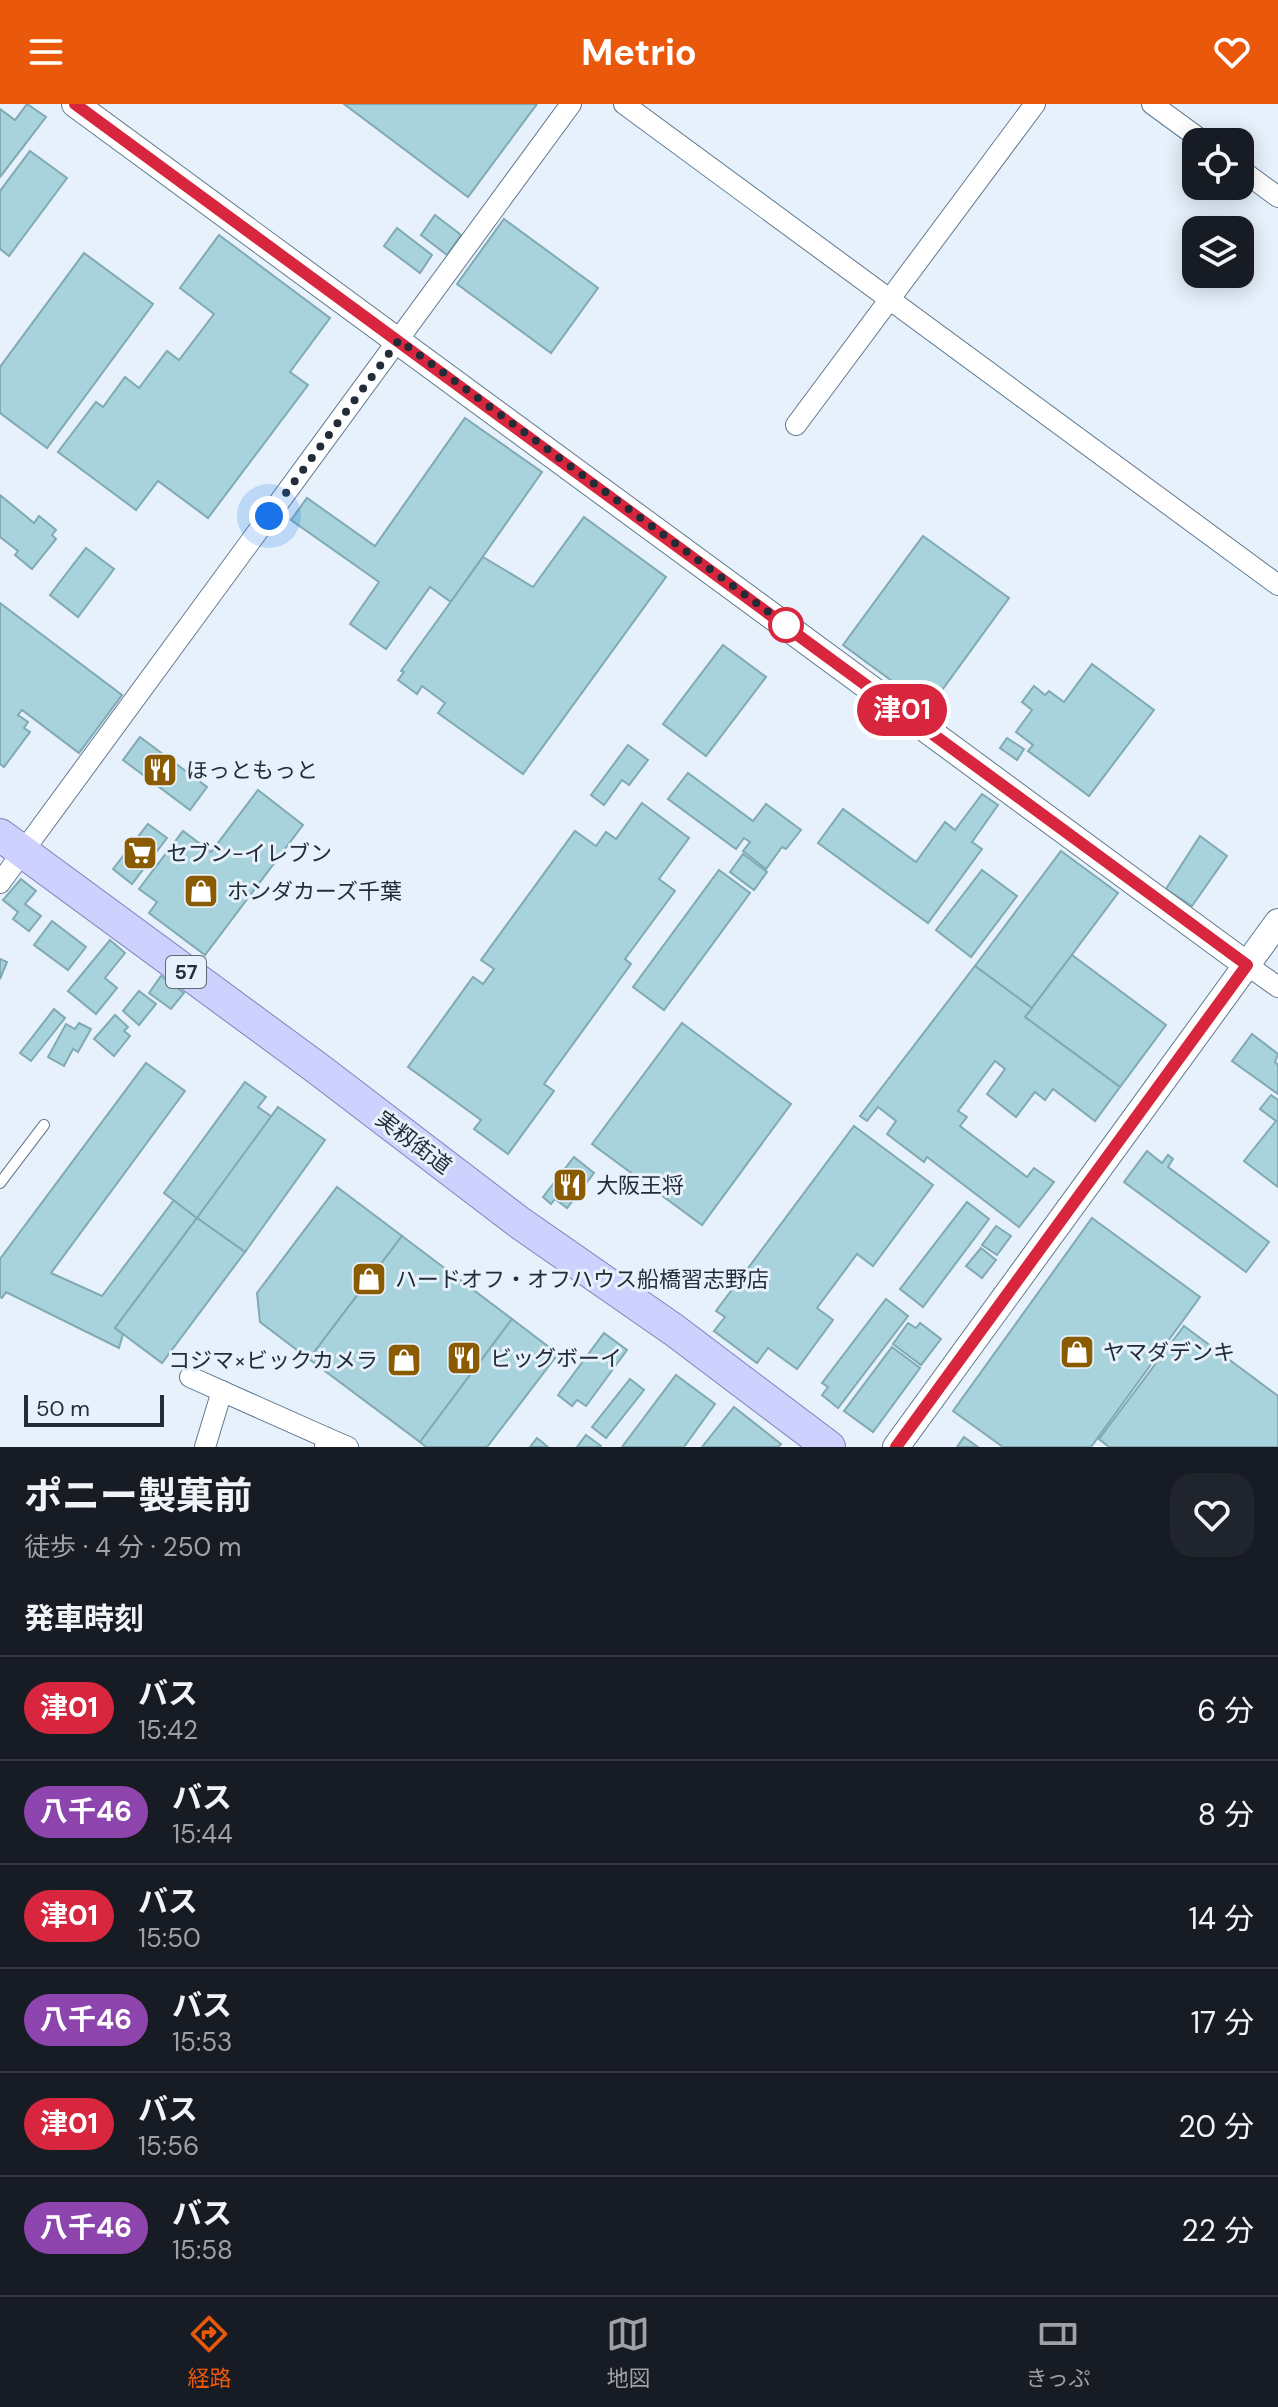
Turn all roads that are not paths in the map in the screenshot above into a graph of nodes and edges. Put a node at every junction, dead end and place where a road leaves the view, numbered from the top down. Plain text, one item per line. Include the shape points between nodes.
1 (75, 104) edge
2 (571, 104) edge
3 (624, 104) edge
4 (1035, 104) edge
5 (1152, 104) edge
6 (1185, 128) edge
7 (1254, 179) edge
8 (1278, 197) edge
9 (888, 301) junction
10 (399, 340) junction
11 (796, 425) dead end
12 (1278, 585) edge
13 (11, 843) edge
14 (0, 883) edge
15 (1278, 922) edge
16 (1247, 965) junction
17 (1278, 987) edge
18 (44, 1125) dead end
19 (0, 1183) edge
20 (190, 1377) dead end
21 (222, 1391) junction
22 (326, 1443) edge
23 (205, 1447) edge
24 (348, 1447) edge
25 (829, 1447) edge
26 (896, 1447) edge

1 - 10 street
2 - 10 street
3 - 9 street
4 - 9 street
5 - 6 street
7 - 8 street
9 - 11 street
9 - 12 street
10 - 13 street
10 - 16 street
13 - 14 street
13 - 25 main road, 実籾街道 / 57
15 - 16 street
16 - 17 street
16 - 26 street
18 - 19 lane
20 - 21 street
21 - 22 street
21 - 23 street
22 - 24 street

